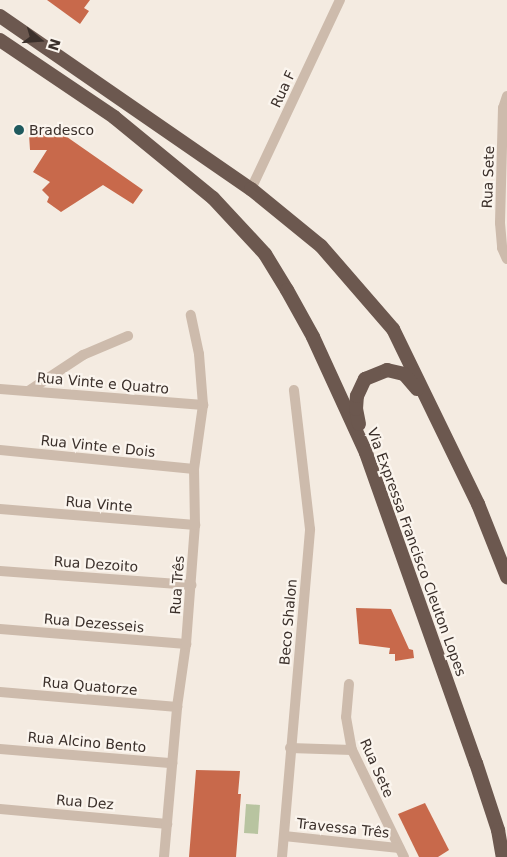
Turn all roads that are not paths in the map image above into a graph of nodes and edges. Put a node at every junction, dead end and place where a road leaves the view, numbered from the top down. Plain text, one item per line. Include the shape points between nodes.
1 (340, 0) edge
2 (0, 16) edge
3 (0, 40) edge
4 (507, 96) edge
5 (251, 189) junction
6 (507, 259) edge
7 (191, 315) dead end
8 (128, 336) dead end
9 (0, 389) edge
10 (30, 390) junction
11 (294, 390) dead end
12 (429, 403) junction
13 (203, 404) junction
14 (0, 450) edge
15 (366, 454) junction
16 (194, 469) junction
17 (0, 509) edge
18 (195, 525) junction
19 (0, 570) edge
20 (507, 577) edge
21 (191, 585) junction
22 (0, 628) edge
23 (186, 644) junction
24 (349, 684) dead end
25 (0, 692) edge
26 (177, 707) junction
27 (290, 748) junction
28 (0, 749) edge
29 (352, 750) junction
30 (172, 764) junction
31 (0, 809) edge
32 (167, 824) junction
33 (498, 830) junction
34 (284, 836) junction
35 (507, 852) edge
36 (401, 853) edge
37 (164, 857) edge
38 (282, 857) edge
39 (503, 857) edge

1 - 5 street, Rua F
2 - 5 highway
3 - 15 highway, Via Expressa Francisco Cleuton Lopes via 137,136 213,198 259,247 313,337
4 - 6 street, Rua Sete via 502,108 500,223 502,248
5 - 12 highway via 321,246 393,328
7 - 13 street, Rua Três via 199,354
8 - 10 street via 83,355
9 - 10 street, Rua Vinte e Quatro
10 - 13 street, Rua Vinte e Quatro
11 - 27 street, Beco Shalon via 310,529
12 - 15 highway via 404,374 387,370 365,379 356,409
12 - 20 highway via 478,504
13 - 16 street, Rua Três
14 - 16 street, Rua Vinte e Dois
15 - 33 highway, Via Expressa Francisco Cleuton Lopes
16 - 18 street, Rua Três
17 - 18 street, Rua Vinte
18 - 21 street, Rua Três
19 - 21 street, Rua Dezoito
21 - 23 street, Rua Três
22 - 23 street, Rua Dezesseis
23 - 26 street, Rua Três
24 - 29 street, Rua Sete via 346,717
25 - 26 street, Rua Quatorze
26 - 30 street, Rua Três
27 - 29 street
27 - 34 street, Beco Shalon
28 - 30 street, Rua Alcino Bento
29 - 36 street, Rua Sete
30 - 32 street, Rua Três
31 - 32 street, Rua Dez
32 - 37 street, Rua Três
33 - 35 highway
33 - 39 highway, Via Expressa Francisco Cleuton Lopes
34 - 36 street, Travessa Três
34 - 38 street, Beco Shalon

